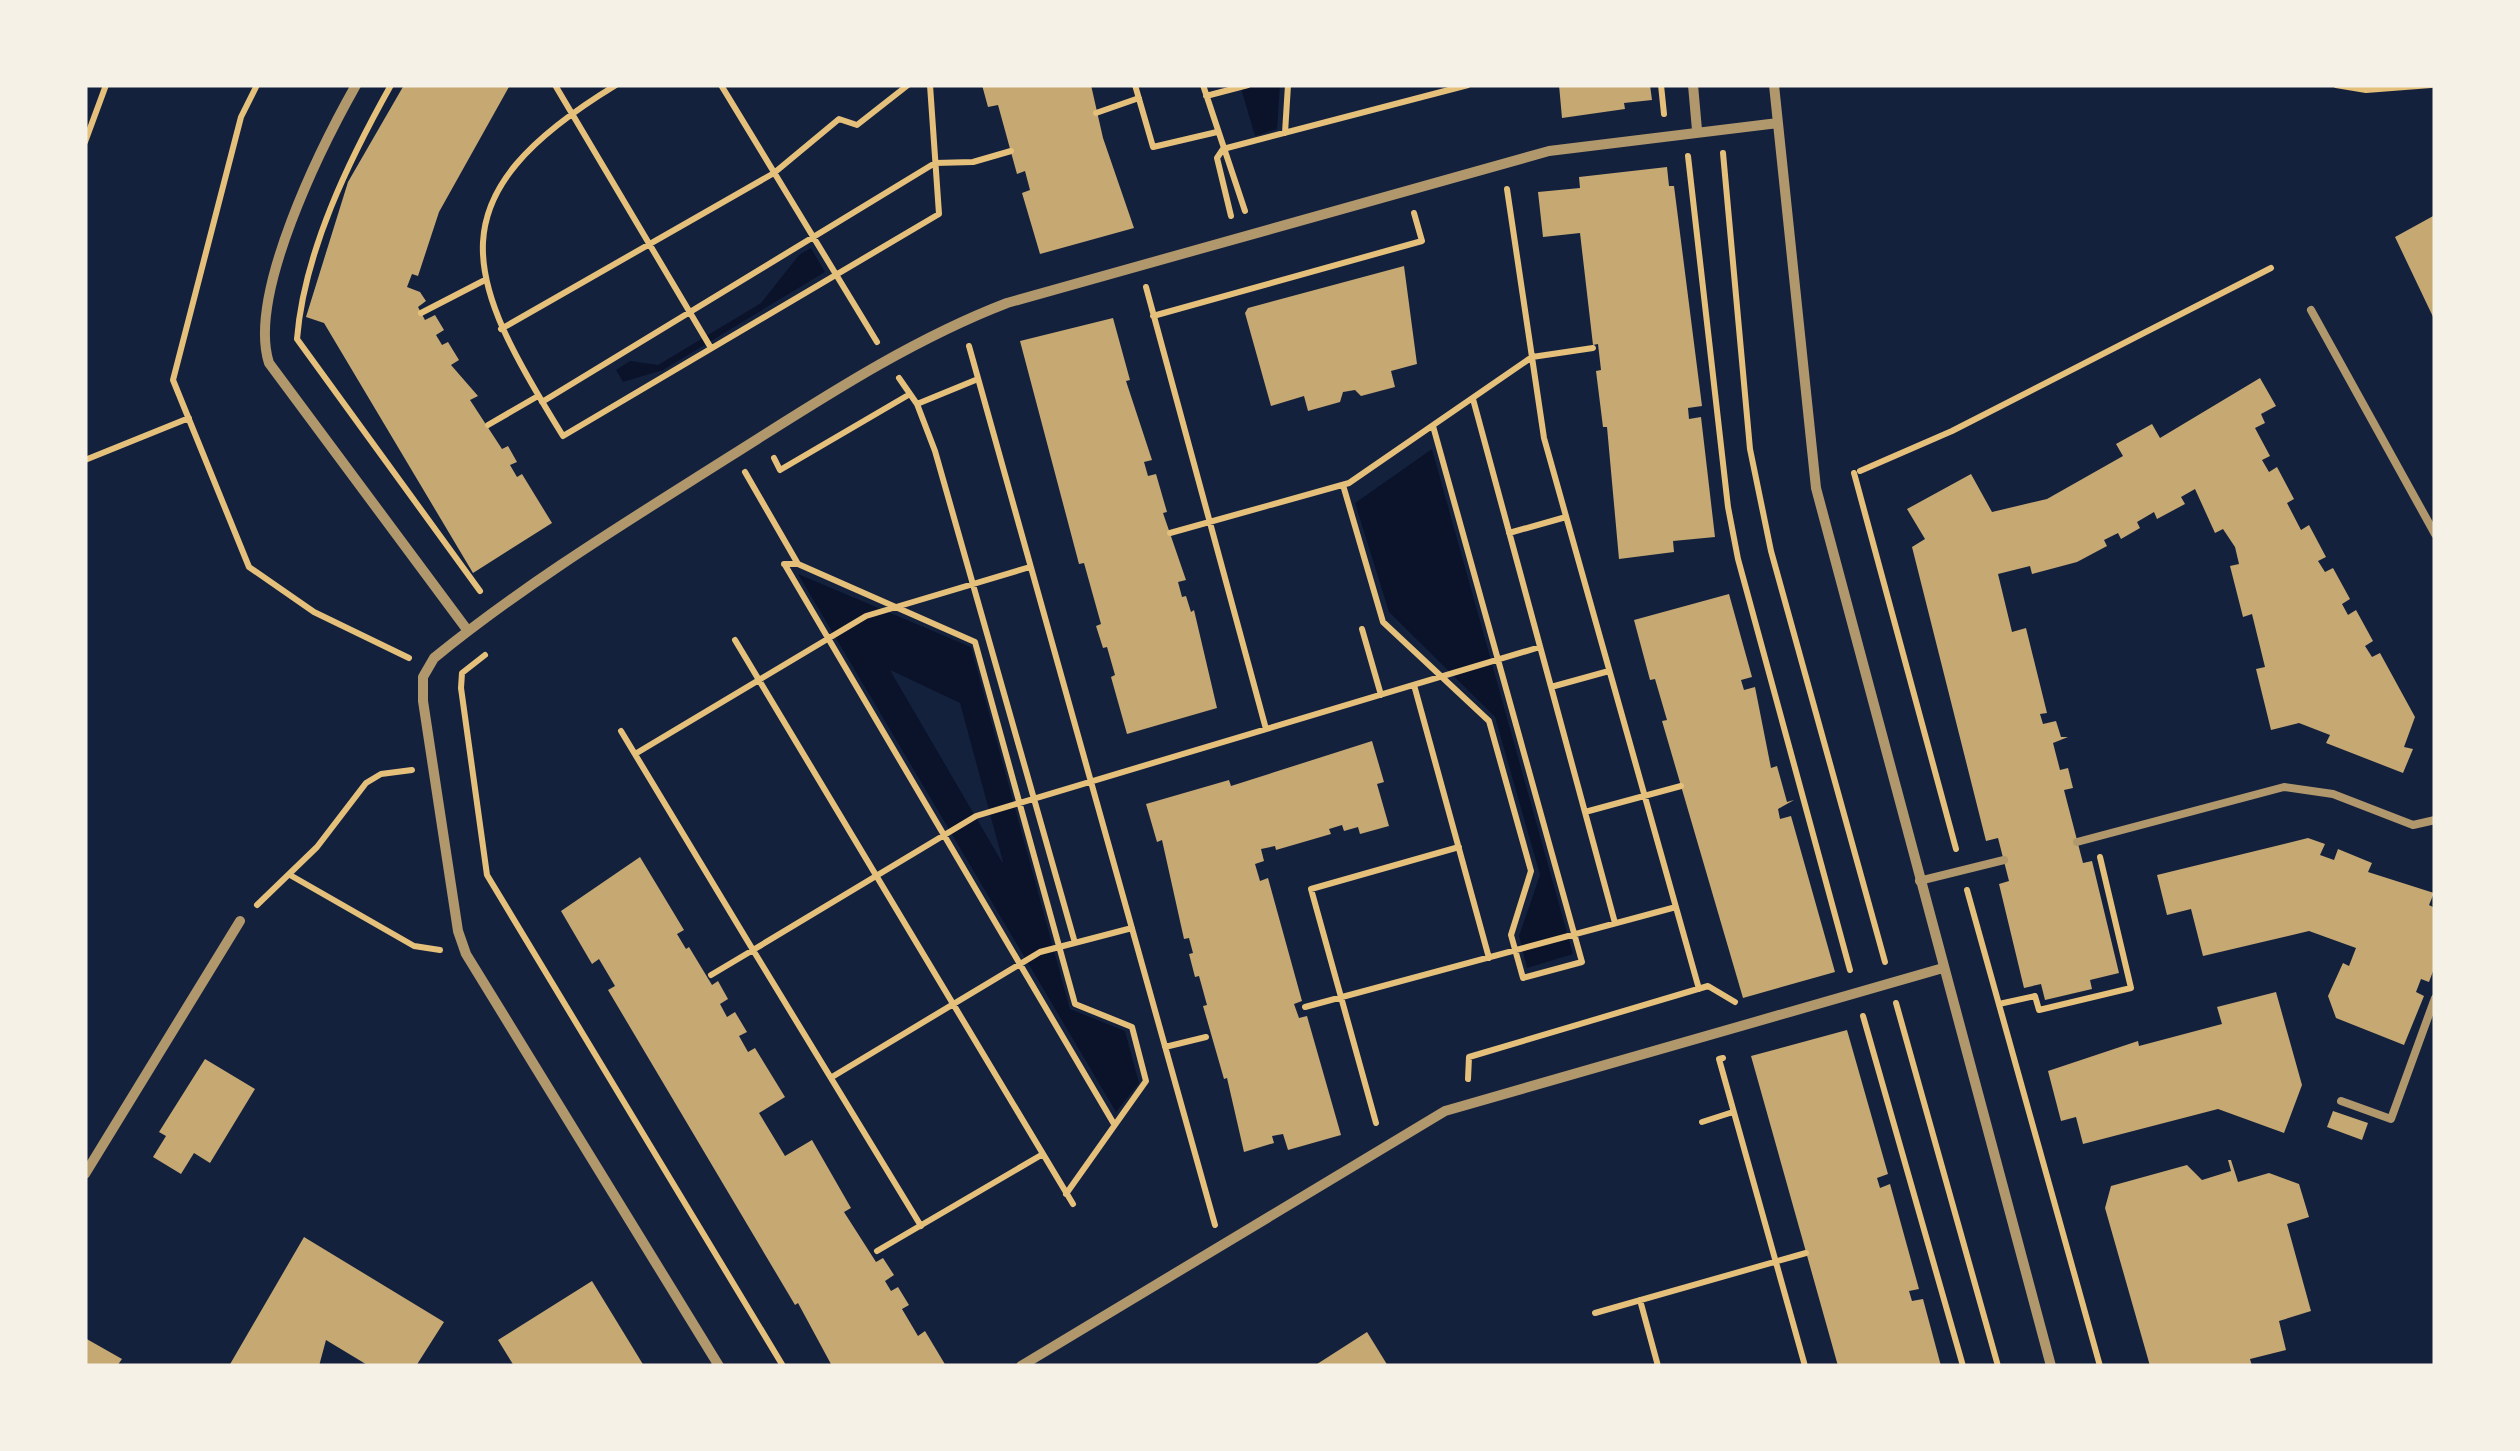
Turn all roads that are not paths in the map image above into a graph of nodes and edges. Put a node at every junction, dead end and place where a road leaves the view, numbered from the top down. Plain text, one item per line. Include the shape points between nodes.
1 (356, 85) edge
2 (1693, 85) edge
3 (1774, 85) edge
4 (1778, 123) junction
5 (1691, 131) junction
6 (2311, 310) dead end
7 (2435, 534) edge
8 (468, 631) junction
9 (2435, 820) edge
10 (2077, 842) dead end
11 (2004, 860) dead end
12 (1920, 882) junction
13 (240, 921) road end
14 (1944, 968) junction
15 (2435, 998) edge
16 (2341, 1100) dead end
17 (85, 1174) edge
18 (719, 1366) edge
19 (1022, 1366) edge
20 (2051, 1366) edge

1 - 8 street via 302,195 268,298 264,346 269,363
2 - 5 street
3 - 4 street
4 - 5 street
4 - 12 street via 1816,488
5 - 8 street via 1549,151 1007,304 922,341 761,437
6 - 7 lane
8 - 18 street via 434,658 422,701 458,931
9 - 10 lane via 2412,825 2333,794 2284,787
11 - 12 lane
12 - 14 street
13 - 17 street
14 - 19 street via 1445,1110
14 - 20 street
15 - 16 lane via 2391,1118

